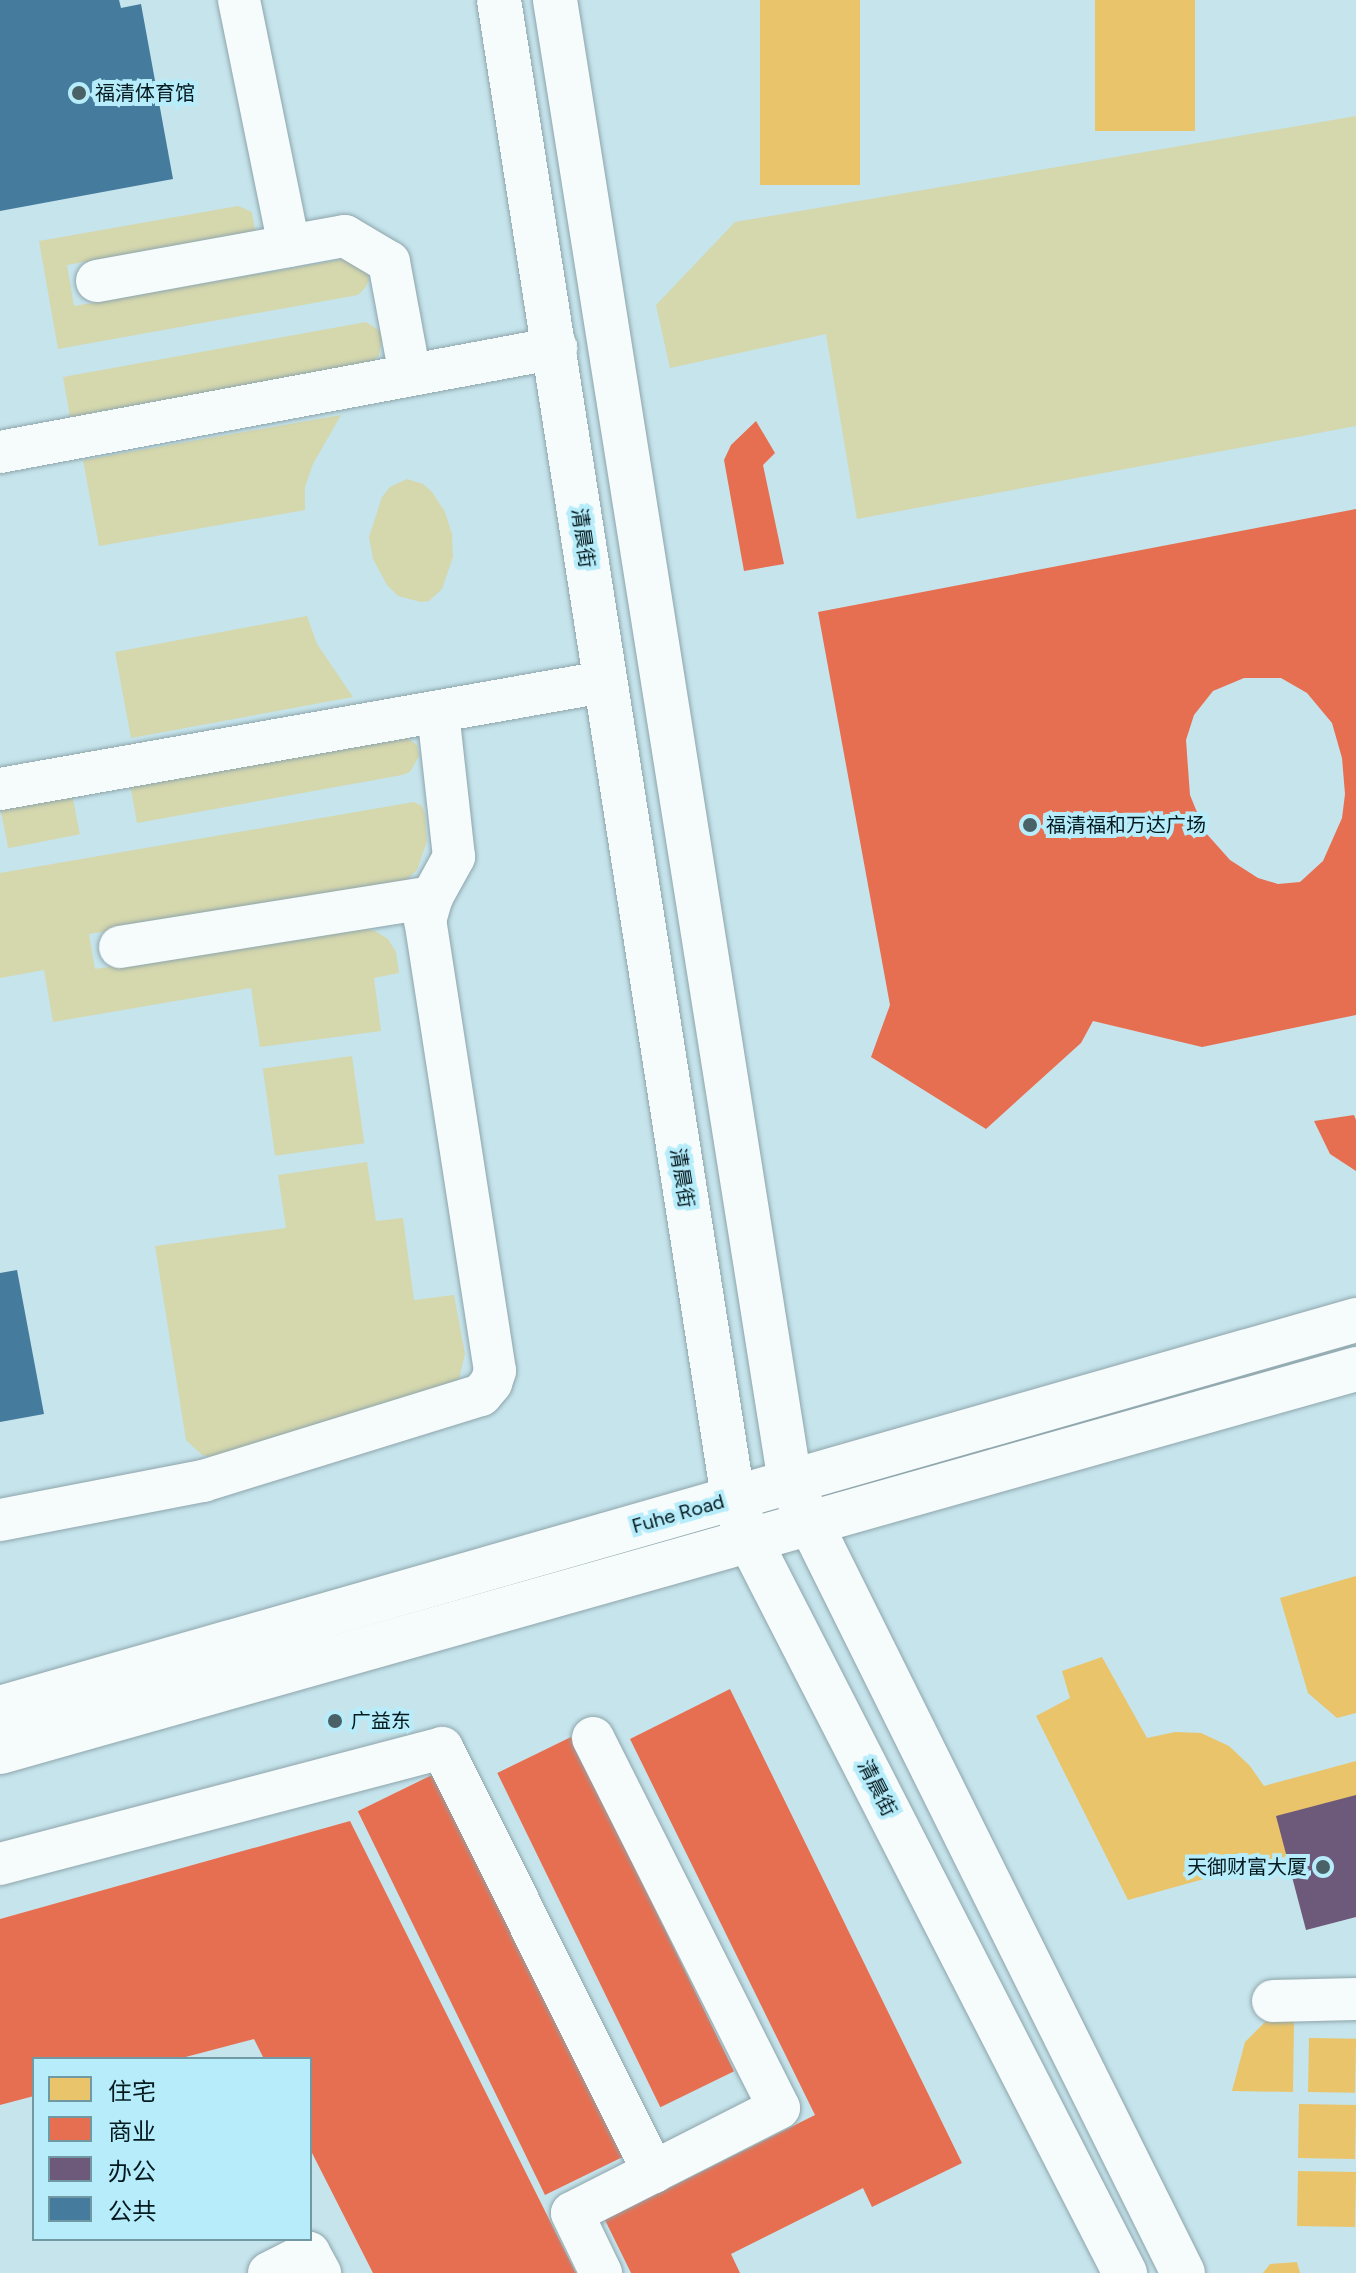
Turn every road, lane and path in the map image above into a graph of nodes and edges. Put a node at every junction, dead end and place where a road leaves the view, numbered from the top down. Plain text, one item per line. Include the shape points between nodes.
1 (239, 0) edge
2 (499, 0) edge
3 (555, 0) edge
4 (289, 246) junction
5 (97, 281) dead end
6 (556, 348) junction
7 (410, 375) junction
8 (0, 452) edge
9 (603, 682) junction
10 (438, 712) junction
11 (0, 789) edge
12 (432, 897) junction
13 (120, 947) dead end
14 (1356, 1320) edge
15 (1356, 1369) edge
16 (790, 1482) junction
17 (733, 1498) junction
18 (0, 1520) edge
19 (809, 1522) junction
20 (749, 1539) junction
21 (0, 1708) edge
22 (593, 1738) dead end
23 (0, 1752) edge
24 (0, 1864) edge
25 (1356, 1999) edge
26 (1273, 2001) dead end
27 (653, 2172) junction
28 (269, 2273) edge
29 (320, 2273) edge
30 (601, 2273) edge
31 (1125, 2273) edge
32 (1183, 2273) edge

1 - 4 street
2 - 6 street, 清晨街
3 - 16 street
4 - 5 street
4 - 7 street via 345,236 389,262
6 - 7 street
6 - 9 street, 清晨街
7 - 8 street
9 - 10 street
9 - 17 street, 清晨街
10 - 11 street
10 - 12 street via 454,857
12 - 13 street
12 - 18 street via 425,921 495,1371 491,1383 481,1395 203,1481
14 - 16 street, Fuhe Road
15 - 19 street
16 - 17 street, Fuhe Road
16 - 19 street
17 - 20 street, 清晨街
17 - 21 street, Fuhe Road
19 - 20 street
19 - 32 street
20 - 23 street
20 - 31 street, 清晨街
22 - 27 street via 779,2108
24 - 27 street via 442,1748
25 - 26 street
27 - 30 street via 572,2213
28 - 29 street via 309,2253

